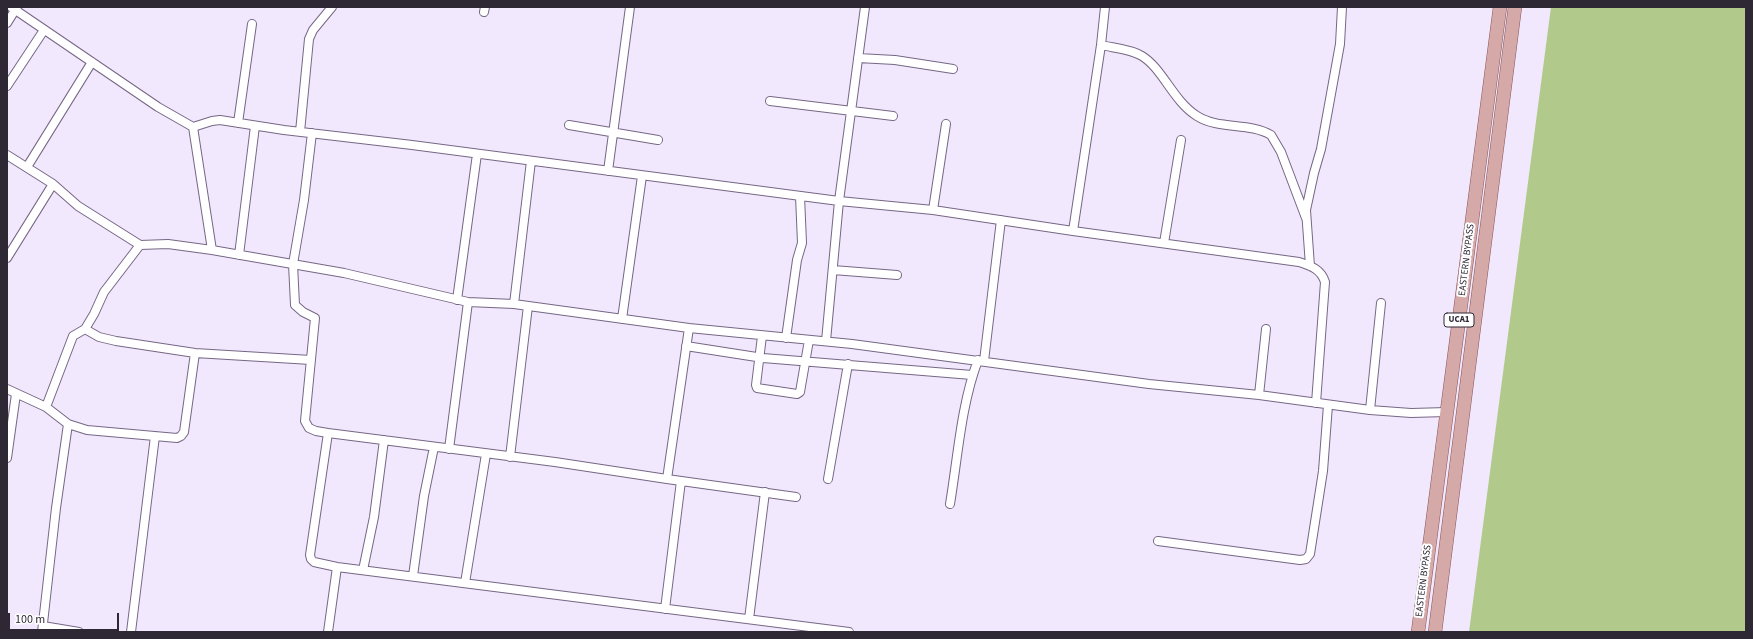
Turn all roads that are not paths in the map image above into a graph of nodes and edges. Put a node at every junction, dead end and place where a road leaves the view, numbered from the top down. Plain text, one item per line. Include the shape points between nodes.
1 (332, 7) edge
2 (630, 7) edge
3 (865, 7) edge
4 (1105, 7) edge
5 (1342, 7) edge
6 (1500, 7) edge
7 (1515, 7) edge
8 (15, 8) edge
9 (7, 23) edge
10 (252, 24) dead end
11 (44, 30) junction
12 (1101, 45) junction
13 (858, 58) junction
14 (92, 62) junction
15 (953, 69) dead end
16 (7, 86) edge
17 (770, 101) dead end
18 (850, 112) junction
19 (893, 116) dead end
20 (238, 123) junction
21 (946, 124) dead end
22 (569, 125) dead end
23 (255, 126) junction
24 (193, 128) junction
25 (300, 132) junction
26 (614, 132) junction
27 (312, 133) junction
28 (658, 140) dead end
29 (1181, 140) dead end
30 (477, 154) junction
31 (7, 155) edge
32 (531, 161) junction
33 (27, 167) junction
34 (608, 171) junction
35 (642, 176) junction
36 (53, 184) junction
37 (800, 196) junction
38 (839, 201) junction
39 (933, 210) junction
40 (1306, 218) junction
41 (1001, 220) junction
42 (1073, 231) junction
43 (1164, 243) junction
44 (140, 245) junction
45 (212, 250) junction
46 (239, 255) junction
47 (7, 258) edge
48 (293, 264) junction
49 (1310, 266) junction
50 (833, 270) junction
51 (896, 275) dead end
52 (457, 300) junction
53 (468, 302) junction
54 (1381, 303) dead end
55 (514, 304) junction
56 (528, 306) junction
57 (622, 319) junction
58 (689, 328) junction
59 (85, 329) junction
60 (1266, 330) dead end
61 (762, 336) junction
62 (786, 338) junction
63 (809, 340) junction
64 (826, 341) junction
65 (686, 346) junction
66 (195, 353) junction
67 (759, 357) junction
68 (311, 360) junction
69 (981, 360) junction
70 (806, 361) junction
71 (848, 364) junction
72 (972, 376) junction
73 (7, 389) edge
74 (16, 394) junction
75 (1258, 395) junction
76 (1316, 403) junction
77 (1328, 405) junction
78 (46, 408) junction
79 (1370, 410) junction
80 (1447, 412) junction
81 (68, 424) junction
82 (328, 433) junction
83 (155, 436) junction
84 (384, 440) junction
85 (434, 447) junction
86 (449, 449) junction
87 (486, 454) junction
88 (510, 457) junction
89 (7, 458) edge
90 (667, 479) junction
91 (828, 479) dead end
92 (681, 481) junction
93 (765, 492) junction
94 (796, 497) dead end
95 (950, 504) dead end
96 (1158, 541) dead end
97 (337, 566) junction
98 (363, 570) junction
99 (413, 576) junction
100 (465, 583) junction
101 (665, 609) junction
102 (749, 619) junction
103 (43, 629) edge
104 (804, 629) edge
105 (79, 632) edge
106 (131, 632) edge
107 (328, 632) edge
108 (849, 632) edge
109 (1418, 632) edge
110 (1435, 632) edge

1 - 25 street via 313,30 309,39
2 - 26 street
3 - 13 street
4 - 12 street
5 - 40 street via 1340,44
6 - 80 main road, EASTERN BYPASS / UCA1
7 - 110 main road, EASTERN BYPASS / UCA1
8 - 9 street
8 - 11 street
10 - 20 street
11 - 14 street
11 - 16 street
12 - 40 street via 1143,56 1175,96 1198,116 1271,135 1281,152
12 - 42 street
13 - 15 street via 895,60
13 - 18 street
14 - 24 street
14 - 33 street
17 - 18 street
18 - 19 street
18 - 38 street
20 - 23 street
20 - 24 street via 212,120
21 - 39 street
22 - 26 street
23 - 25 street
23 - 46 street
24 - 45 street
25 - 27 street
26 - 28 street
26 - 34 street
27 - 30 street
27 - 48 street
29 - 43 street
30 - 32 street
30 - 52 street
31 - 33 street
32 - 34 street
32 - 55 street
33 - 36 street
34 - 35 street
35 - 37 street
35 - 57 street
36 - 44 street via 78,206
36 - 47 street
37 - 38 street
37 - 62 street via 802,243 797,260
38 - 39 street
38 - 50 street
39 - 41 street
40 - 49 street
41 - 42 street
41 - 69 street
42 - 43 street
43 - 49 street via 1299,262
44 - 45 street via 168,244
44 - 59 street via 104,292
45 - 46 street
46 - 48 street
48 - 52 street via 344,273
48 - 68 street via 295,305 315,318
49 - 76 street via 1321,274 1324,282
50 - 51 street
50 - 64 street
52 - 53 street
53 - 55 street
53 - 86 street
54 - 79 street
55 - 56 street
56 - 57 street
56 - 88 street
57 - 58 street
58 - 61 street
58 - 65 street
59 - 66 street via 99,337 116,341
59 - 78 street via 73,336
60 - 75 street
61 - 62 street
61 - 67 street
62 - 63 street
63 - 64 street
63 - 70 street
64 - 69 street
65 - 67 street
65 - 90 street
66 - 68 street
66 - 83 street via 184,432 177,438
67 - 70 street
67 - 70 street via 757,388 797,394 800,392
68 - 82 street via 305,421 309,428
69 - 72 street
69 - 75 street via 1149,384
70 - 71 street
71 - 72 street
71 - 91 street
72 - 95 street
73 - 74 street
74 - 78 street
74 - 89 street
75 - 76 street
76 - 77 street
77 - 79 street
77 - 96 street via 1320,496 1310,554 1306,558 1300,560
78 - 81 street
79 - 80 street
80 - 109 main road, EASTERN BYPASS / UCA1
81 - 83 street via 87,430
81 - 103 street
82 - 84 street
82 - 97 street via 310,555 314,562
83 - 106 street
84 - 85 street
84 - 98 street via 374,517
85 - 86 street
85 - 99 street
86 - 87 street
87 - 88 street
87 - 100 street
88 - 90 street
90 - 92 street
92 - 93 street
92 - 101 street
93 - 94 street
93 - 102 street
97 - 98 street
97 - 107 street
98 - 99 street
99 - 100 street
100 - 101 street
101 - 102 street
102 - 104 street
103 - 105 street
104 - 108 street

